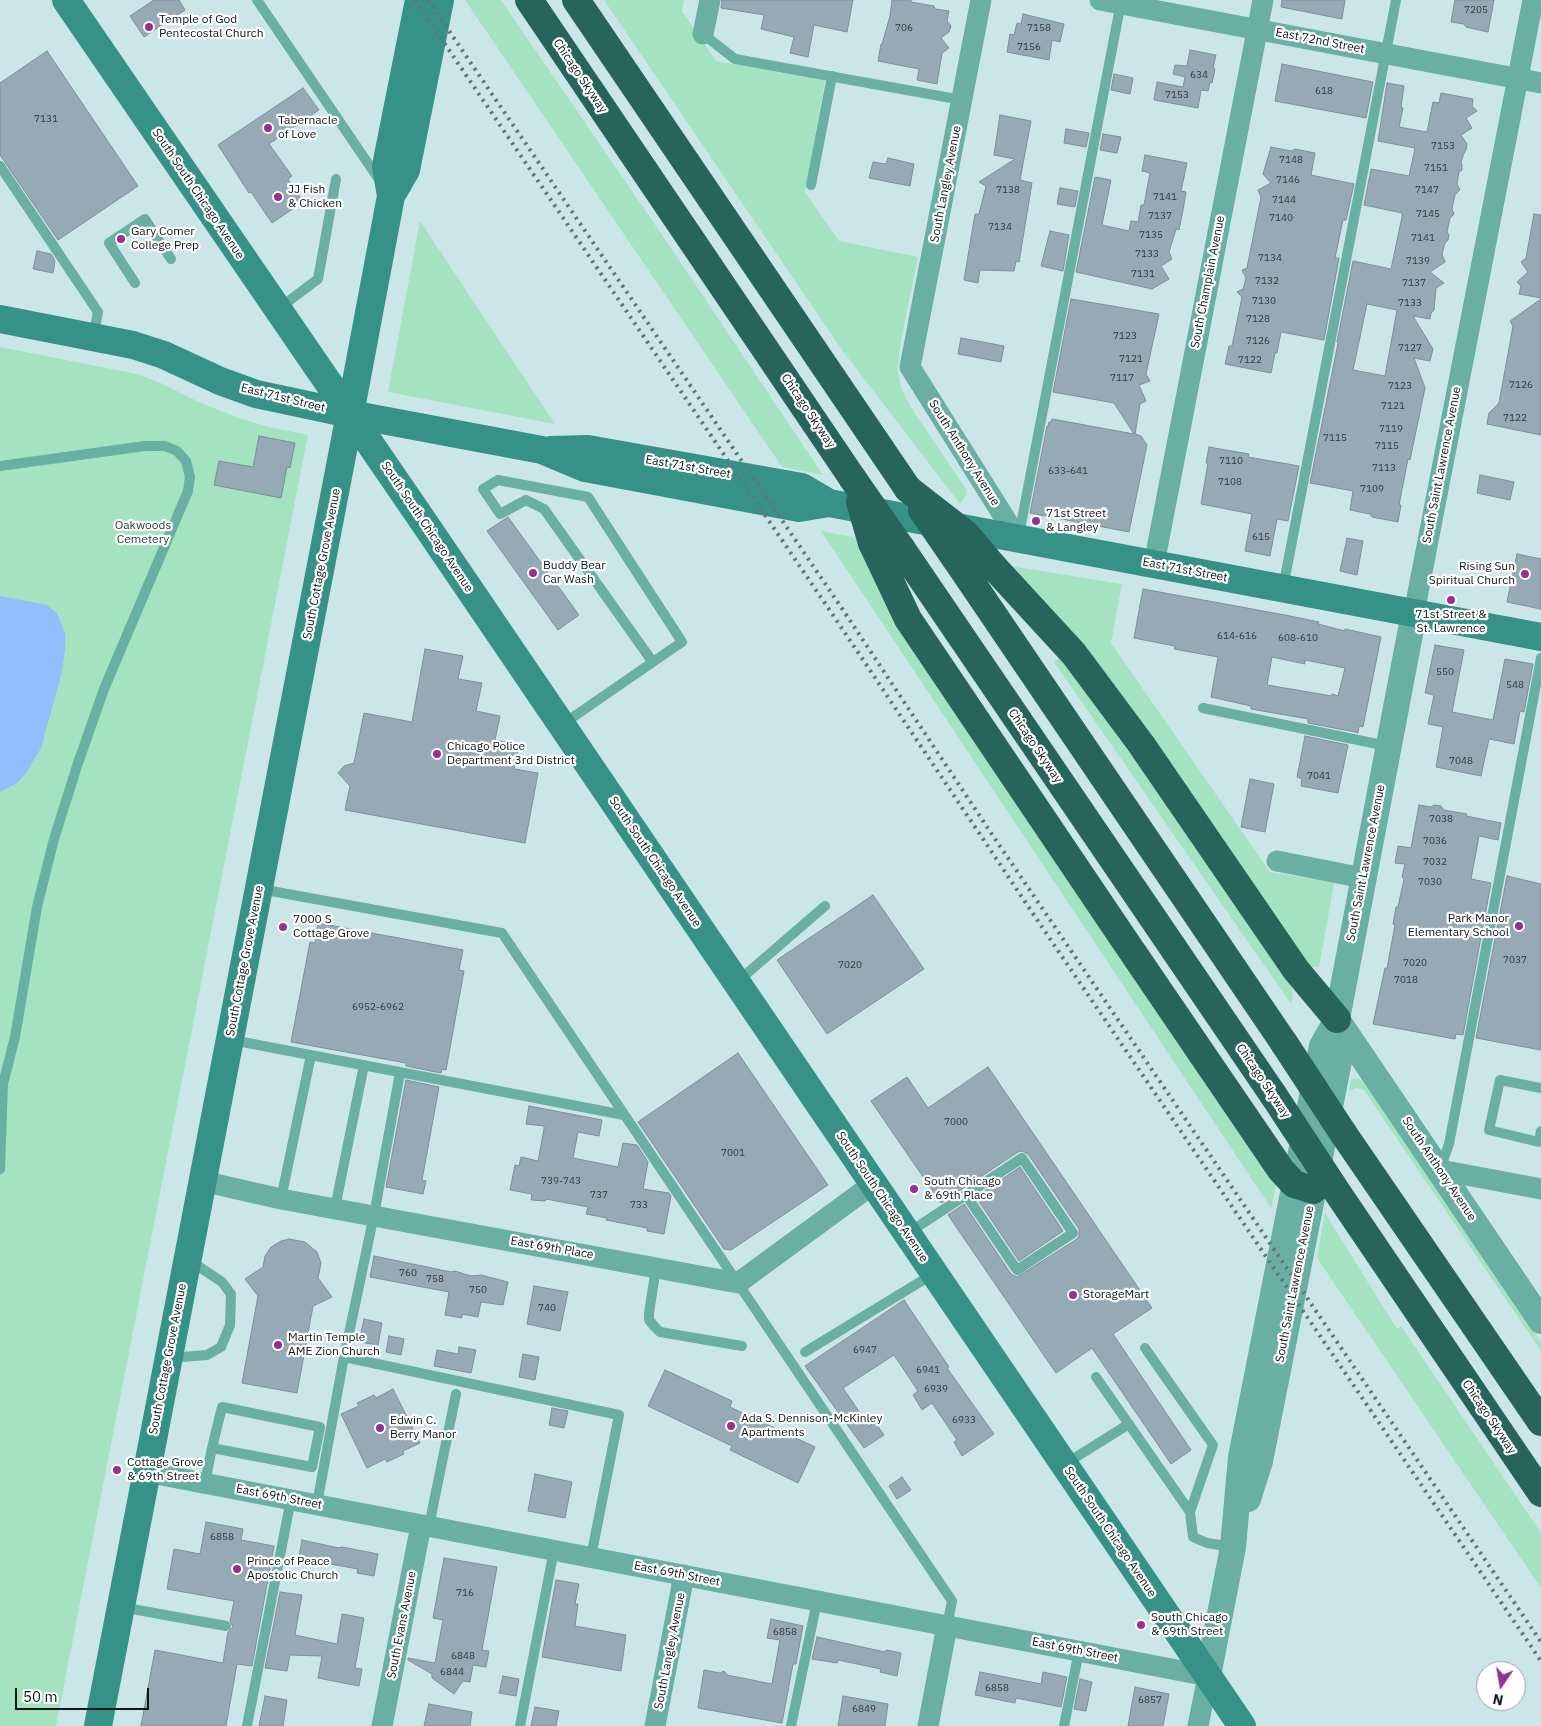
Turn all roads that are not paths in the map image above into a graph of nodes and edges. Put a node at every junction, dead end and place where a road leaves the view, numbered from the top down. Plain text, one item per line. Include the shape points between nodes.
1 (66, 0) edge
2 (257, 0) edge
3 (419, 0) edge
4 (440, 0) edge
5 (529, 0) edge
6 (576, 0) edge
7 (710, 0) edge
8 (981, 0) edge
9 (1100, 0) edge
10 (1263, 0) edge
11 (1396, 0) edge
12 (1533, 0) edge
13 (1121, 2) edge
14 (1257, 30) junction
15 (703, 34) joint
16 (1385, 53) junction
17 (832, 76) junction
18 (1518, 78) junction
19 (1541, 83) edge
20 (962, 100) junction
21 (0, 166) edge
22 (336, 180) dead end
23 (811, 185) dead end
24 (391, 196) junction
25 (171, 259) dead end
26 (135, 283) dead end
27 (278, 310) junction
28 (0, 319) edge
29 (93, 337) junction
30 (910, 367) joint
31 (350, 414) junction
32 (0, 466) edge
33 (853, 479) junction
34 (908, 489) junction
35 (1018, 538) junction
36 (1154, 564) junction
37 (1283, 588) junction
38 (1414, 613) junction
39 (1541, 637) edge
40 (1541, 658) edge
41 (652, 662) junction
42 (1203, 708) dead end
43 (562, 725) junction
44 (1388, 747) junction
45 (1277, 861) dead end
46 (1363, 878) junction
47 (259, 889) junction
48 (825, 906) dead end
49 (737, 982) junction
50 (1337, 1019) junction
51 (230, 1040) junction
52 (311, 1055) junction
53 (364, 1066) junction
54 (400, 1072) junction
55 (2, 1087) edge
56 (1541, 1088) edge
57 (624, 1115) junction
58 (1541, 1131) edge
59 (0, 1169) edge
60 (1440, 1170) junction
61 (202, 1182) junction
62 (873, 1184) junction
63 (1314, 1187) junction
64 (1541, 1188) edge
65 (966, 1195) junction
66 (281, 1198) junction
67 (335, 1208) junction
68 (374, 1216) junction
69 (907, 1234) junction
70 (188, 1260) junction
71 (656, 1268) junction
72 (934, 1273) junction
73 (738, 1283) junction
74 (1541, 1321) edge
75 (742, 1346) dead end
76 (1145, 1348) dead end
77 (805, 1352) dead end
78 (344, 1357) junction
79 (168, 1358) junction
80 (1096, 1377) dead end
81 (456, 1394) dead end
82 (1541, 1422) edge
83 (1129, 1424) junction
84 (212, 1448) junction
85 (314, 1456) junction
86 (325, 1458) junction
87 (1064, 1465) junction
88 (146, 1472) junction
89 (205, 1483) junction
90 (1541, 1492) edge
91 (291, 1499) junction
92 (317, 1504) junction
93 (1190, 1512) junction
94 (425, 1525) junction
95 (1233, 1547) junction
96 (554, 1550) junction
97 (591, 1557) junction
98 (684, 1575) junction
99 (816, 1601) junction
100 (120, 1606) junction
101 (226, 1626) dead end
102 (947, 1626) junction
103 (1079, 1651) junction
104 (1208, 1676) junction
105 (98, 1726) edge
106 (247, 1726) edge
107 (382, 1726) edge
108 (520, 1726) edge
109 (655, 1726) edge
110 (792, 1726) edge
111 (928, 1726) edge
112 (1064, 1726) edge
113 (1198, 1726) edge
114 (1242, 1726) edge

1 - 27 main road, South South Chicago Avenue
2 - 24 lane
3 - 24 main road, South Cottage Grove Avenue via 386,166
4 - 24 main road, South Cottage Grove Avenue via 406,170
5 - 33 highway, Chicago Skyway
6 - 34 highway
7 - 15 street
8 - 20 street, South Langley Avenue
9 - 13 street, East 72nd Street
10 - 14 street, South Champlain Avenue
11 - 16 lane
12 - 18 street, South Saint Lawrence Avenue
13 - 14 street, East 72nd Street
13 - 35 lane
14 - 16 street, East 72nd Street
14 - 36 street, South Champlain Avenue
15 - 17 lane via 736,59
16 - 18 street, East 72nd Street
16 - 37 lane
17 - 20 lane
17 - 23 lane
18 - 19 street, East 72nd Street
18 - 38 street, South Saint Lawrence Avenue
20 - 30 street, South Langley Avenue
21 - 29 lane via 98,312
22 - 27 lane via 318,279
24 - 31 main road, South Cottage Grove Avenue
25 - 26 lane via 145,219 109,243
27 - 31 main road, South South Chicago Avenue
28 - 29 main road, East 71st Street
29 - 31 main road, East 71st Street via 164,355 256,394
30 - 35 street, South Anthony Avenue
31 - 35 main road, East 71st Street via 542,450 585,468 799,508 829,503
31 - 43 main road, South South Chicago Avenue
31 - 47 main road, South Cottage Grove Avenue
32 - 55 lane via 145,446 166,446 186,461 190,477 188,492 104,689 54,839 37,907 15,1037
33 - 63 highway, Chicago Skyway, bridge via 1274,1096
33 - 63 highway, bridge via 872,543 908,619 1281,1170
34 - 50 highway, bridge via 966,534 1074,654 1141,744 1296,970
34 - 82 highway, bridge
35 - 36 main road, East 71st Street
36 - 37 main road, East 71st Street
37 - 38 main road, East 71st Street
38 - 39 main road, East 71st Street
38 - 44 street, South Saint Lawrence Avenue
40 - 60 lane via 1449,1144
41 - 41 lane via 544,508 526,500 500,514 484,489 498,480 588,497 682,642
41 - 43 lane
42 - 44 lane
43 - 49 main road, South South Chicago Avenue
44 - 46 street, South Saint Lawrence Avenue
45 - 46 street
46 - 50 street, South Saint Lawrence Avenue
47 - 51 main road, South Cottage Grove Avenue
47 - 57 lane via 502,933
48 - 49 lane
49 - 62 main road, South South Chicago Avenue
50 - 60 street, South Anthony Avenue
50 - 63 street, South Saint Lawrence Avenue via 1341,1051
51 - 52 lane
51 - 61 main road, South Cottage Grove Avenue
52 - 53 lane
52 - 66 lane
53 - 54 lane
53 - 67 lane
54 - 57 lane
54 - 68 lane
55 - 59 lane
56 - 58 lane via 1500,1080 1489,1130 1539,1142
57 - 73 lane
60 - 64 street
60 - 74 street, South Anthony Avenue
61 - 66 street, East 69th Place
61 - 70 main road, South Cottage Grove Avenue
62 - 69 main road, South South Chicago Avenue
62 - 73 street
63 - 90 highway, Chicago Skyway
63 - 95 street, South Saint Lawrence Avenue via 1241,1457
65 - 65 lane via 1022,1158 1073,1233 1017,1270
65 - 69 lane
66 - 67 street, East 69th Place
67 - 68 street, East 69th Place
68 - 71 street, East 69th Place
68 - 78 lane
69 - 72 main road, South South Chicago Avenue
70 - 79 main road, South Cottage Grove Avenue
70 - 79 lane via 222,1282 231,1294 230,1325 221,1347 207,1354
71 - 73 street, East 69th Place
71 - 75 lane via 649,1320 660,1332
72 - 77 lane
72 - 87 main road, South South Chicago Avenue
73 - 102 lane via 952,1601
76 - 93 lane via 1213,1445
78 - 86 lane
78 - 97 lane via 619,1415
79 - 88 main road, South Cottage Grove Avenue
80 - 83 lane
81 - 94 lane
83 - 87 lane
83 - 93 lane
84 - 85 lane via 312,1467
84 - 85 lane via 222,1407 320,1427
84 - 89 lane
85 - 86 lane
86 - 92 lane
87 - 104 main road, South South Chicago Avenue
88 - 89 street, East 69th Street
88 - 100 main road, South Cottage Grove Avenue
89 - 91 street, East 69th Street
91 - 92 street, East 69th Street
91 - 106 lane
92 - 94 street, East 69th Street
93 - 95 lane via 1193,1537
94 - 96 street, East 69th Street
94 - 107 street, South Evans Avenue
95 - 104 street, South Saint Lawrence Avenue
96 - 97 street, East 69th Street
96 - 108 lane
97 - 98 street, East 69th Street
98 - 99 street, East 69th Street
98 - 109 street, South Langley Avenue
99 - 102 street, East 69th Street
99 - 110 lane
100 - 101 lane
100 - 105 main road, South Cottage Grove Avenue
102 - 103 street, East 69th Street
102 - 111 street
103 - 104 street, East 69th Street
103 - 112 lane
104 - 113 street, South Saint Lawrence Avenue
104 - 114 main road, South South Chicago Avenue

